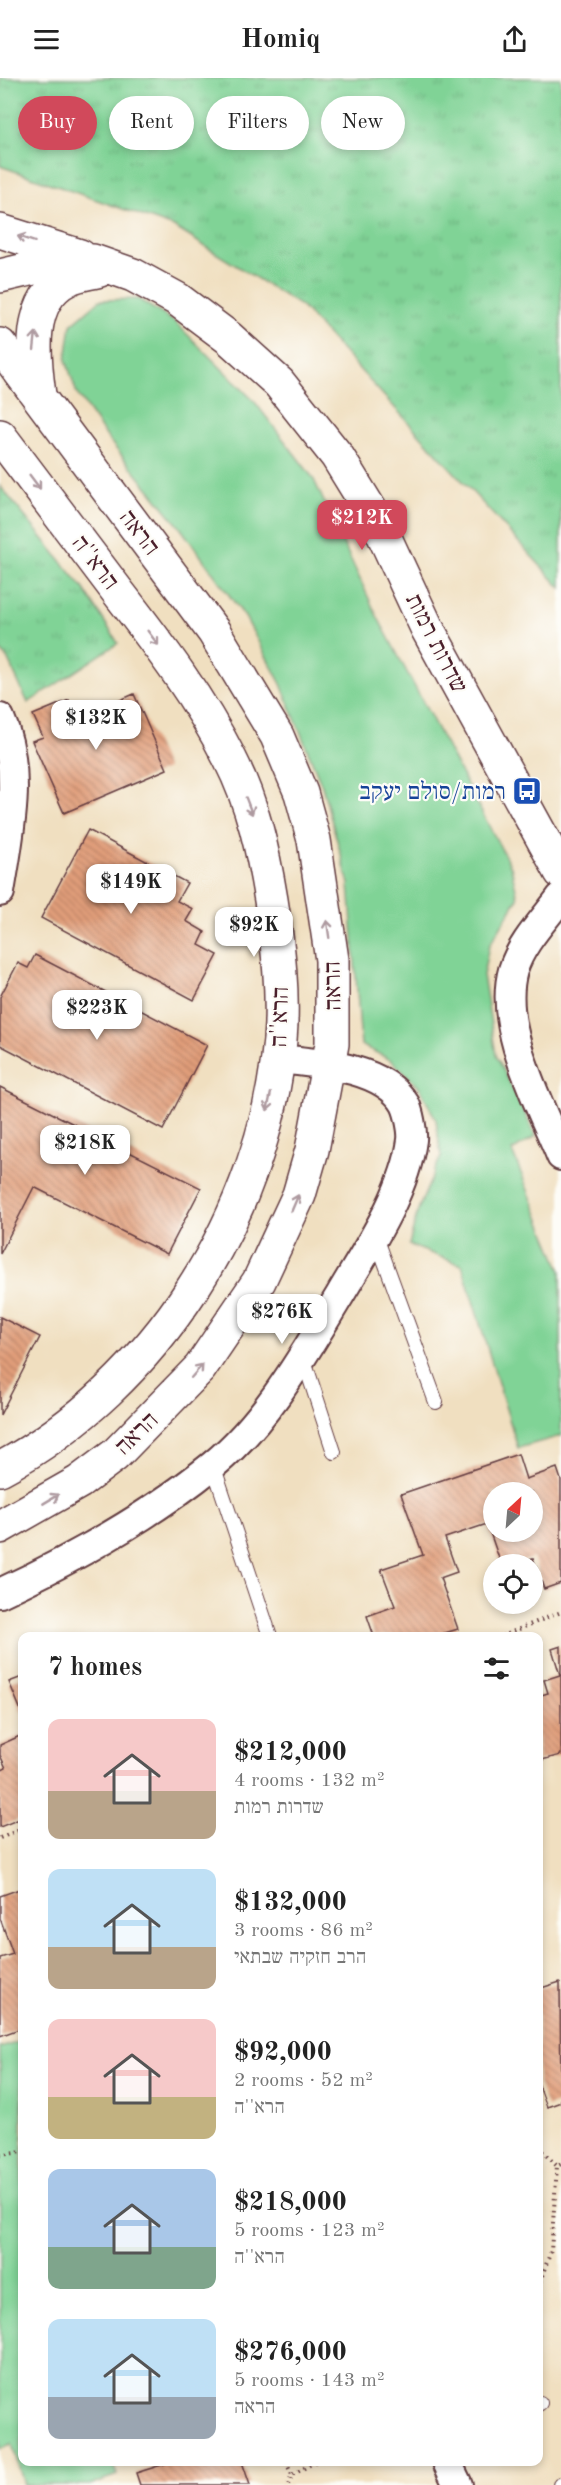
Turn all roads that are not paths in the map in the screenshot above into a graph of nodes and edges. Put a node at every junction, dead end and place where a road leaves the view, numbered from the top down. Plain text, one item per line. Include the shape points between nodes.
1 (0, 231) edge
2 (101, 264) junction
3 (0, 276) edge
4 (0, 345) edge
5 (40, 399) junction
6 (0, 436) edge
7 (0, 718) edge
8 (561, 872) edge
9 (0, 892) edge
10 (561, 897) edge
11 (277, 1059) junction
12 (329, 1065) junction
13 (561, 1155) edge
14 (376, 1236) junction
15 (302, 1356) junction
16 (436, 1401) dead end
17 (334, 1452) dead end
18 (213, 1465) junction
19 (0, 1468) edge
20 (0, 1527) edge
21 (0, 1593) edge
22 (269, 1632) edge
23 (449, 2466) edge
24 (458, 2485) edge

2 -> 1 street, שדרות רמות
2 - 3 street via 64,261
5 -> 2 street via 33,354 36,324 48,295 67,279
2 - 8 street, שדרות רמות via 133,275 177,298 229,338 279,382 337,456 376,521 427,628
4 - 5 street, הראה
12 -> 5 street, הראה via 333,960 324,902 314,840 301,793 277,736 214,632
6 -> 11 street, הרא''ה via 171,661 230,760 263,852 272,909 280,963
7 - 9 street via 7,734 12,771 11,827
10 - 13 street via 513,970 510,1001 514,1034
11 - 12 street
11 -> 19 street, הרא''ה via 249,1177 214,1255 159,1335 81,1415
12 - 14 street via 389,1086 405,1105 412,1137
20 -> 12 street, הראה via 79,1482 115,1455 200,1368 259,1281 294,1205 312,1150
14 - 15 street
14 - 16 lane
15 - 17 lane
15 - 18 street via 240,1440
18 - 21 street via 105,1539
18 - 22 lane
23 - 24 street

